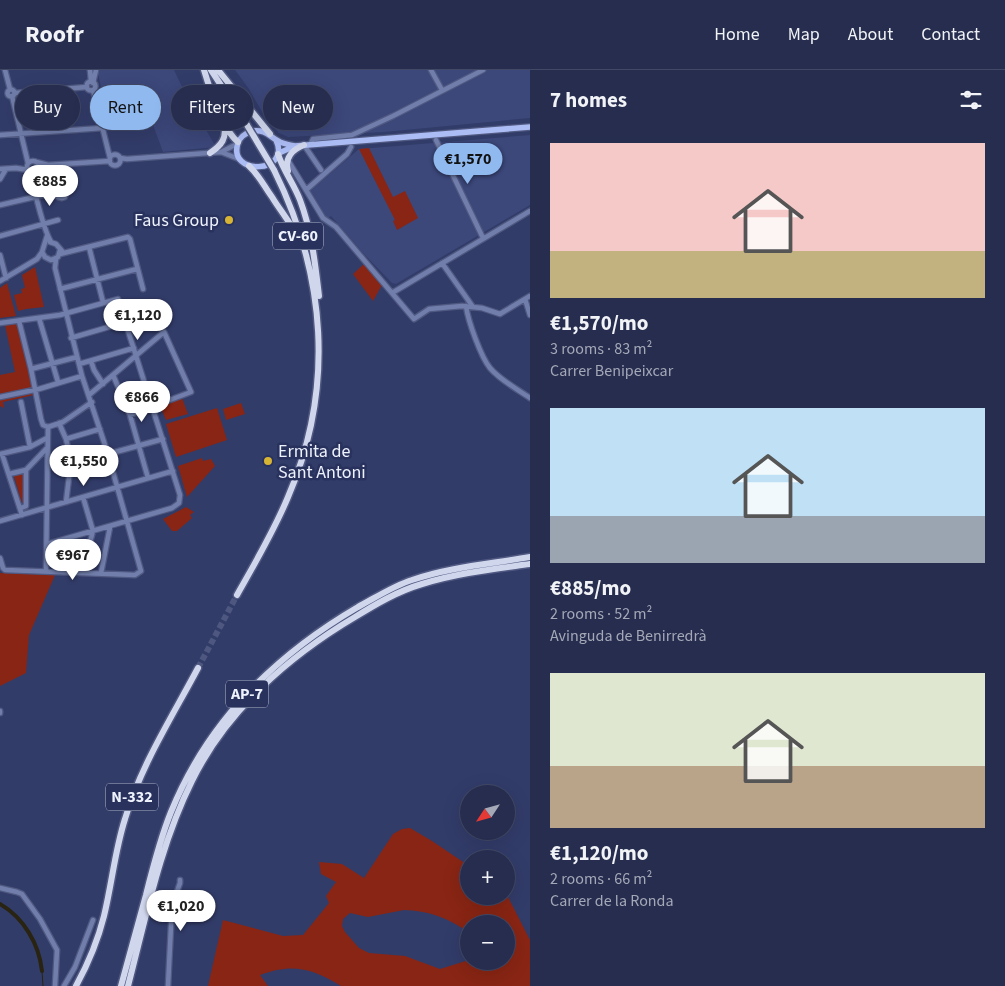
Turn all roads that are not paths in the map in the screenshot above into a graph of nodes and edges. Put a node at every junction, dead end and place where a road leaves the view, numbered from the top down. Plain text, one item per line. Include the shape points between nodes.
1 (5, 70) edge
2 (90, 70) edge
3 (96, 70) edge
4 (204, 70) edge
5 (211, 70) edge
6 (218, 70) edge
7 (431, 70) edge
8 (483, 70) edge
9 (92, 82) junction
10 (94, 85) edge
11 (209, 85) edge
12 (87, 87) junction
13 (90, 90) edge
14 (442, 90) junction
15 (11, 93) junction
16 (0, 94) edge
17 (530, 127) edge
18 (90, 129) edge
19 (103, 130) edge
20 (224, 130) edge
21 (230, 130) edge
22 (21, 134) junction
23 (270, 134) junction
24 (0, 135) edge
25 (276, 140) junction
26 (436, 140) dead end
27 (238, 143) junction
28 (307, 145) junction
29 (295, 146) junction
30 (352, 147) dead end
31 (24, 149) junction
32 (210, 152) junction
33 (221, 152) junction
34 (279, 153) junction
35 (112, 158) junction
36 (240, 159) junction
37 (120, 160) junction
38 (35, 161) junction
39 (289, 162) dead end
40 (48, 165) junction
41 (249, 166) junction
42 (28, 167) junction
43 (3, 169) edge
44 (321, 170) dead end
45 (37, 171) junction
46 (0, 179) edge
47 (294, 186) junction
48 (35, 188) junction
49 (68, 189) dead end
50 (306, 190) junction
51 (37, 195) junction
52 (0, 205) edge
53 (530, 211) edge
54 (58, 220) dead end
55 (44, 224) junction
56 (0, 236) edge
57 (47, 236) junction
58 (483, 238) junction
59 (51, 242) junction
60 (45, 245) junction
61 (89, 247) junction
62 (42, 252) junction
63 (60, 252) junction
64 (0, 255) edge
65 (37, 259) junction
66 (48, 259) junction
67 (56, 259) junction
68 (442, 263) junction
69 (55, 268) junction
70 (137, 269) junction
71 (6, 278) junction
72 (97, 279) junction
73 (0, 281) edge
74 (143, 288) dead end
75 (60, 289) junction
76 (392, 293) junction
77 (530, 296) edge
78 (525, 299) junction
79 (103, 302) junction
80 (466, 306) junction
81 (473, 307) junction
82 (65, 313) junction
83 (530, 314) edge
84 (39, 318) junction
85 (318, 320) junction
86 (19, 321) junction
87 (126, 322) junction
88 (0, 323) edge
89 (318, 329) junction
90 (71, 338) junction
91 (134, 348) junction
92 (136, 356) junction
93 (77, 357) junction
94 (91, 361) junction
95 (52, 364) junction
96 (79, 364) junction
97 (31, 369) junction
98 (113, 375) junction
99 (82, 376) junction
100 (58, 382) junction
101 (103, 384) junction
102 (36, 390) junction
103 (89, 395) junction
104 (0, 397) edge
105 (530, 398) edge
106 (21, 402) dead end
107 (92, 402) junction
108 (152, 406) junction
109 (130, 415) junction
110 (59, 423) junction
111 (48, 427) junction
112 (100, 429) junction
113 (47, 438) junction
114 (66, 439) junction
115 (163, 439) junction
116 (30, 446) junction
117 (139, 446) junction
118 (46, 449) junction
119 (1, 454) edge
120 (108, 454) junction
121 (71, 461) junction
122 (26, 470) junction
123 (173, 471) junction
124 (9, 474) junction
125 (148, 478) junction
126 (117, 488) junction
127 (83, 497) junction
128 (66, 502) junction
129 (20, 508) junction
130 (46, 508) junction
131 (22, 514) junction
132 (0, 521) edge
133 (126, 522) junction
134 (110, 527) junction
135 (93, 531) junction
136 (47, 544) junction
137 (530, 557) edge
138 (0, 558) edge
139 (530, 564) edge
140 (46, 571) junction
141 (82, 572) junction
142 (101, 573) junction
143 (237, 595) tunnel mouth
144 (198, 668) tunnel mouth
145 (180, 880) dead end
146 (0, 888) edge
147 (93, 920) dead end
148 (55, 986) edge
149 (64, 986) edge
150 (77, 986) edge
151 (121, 986) edge
152 (128, 986) edge
153 (168, 986) edge

1 - 15 street
2 - 9 street
3 - 9 street
4 - 11 highway
5 - 85 highway, bridge via 274,170 295,216 306,249
6 - 23 highway
7 - 14 street
8 - 14 street
9 - 10 street
9 - 12 street
12 - 13 street
12 - 15 street
14 - 28 street via 349,136 313,139
15 - 16 street
15 - 22 street
17 - 28 main road
18 - 22 street
19 - 35 street
20 - 32 highway via 224,140
21 - 27 highway
22 - 24 street
22 - 31 street
23 - 25 main road
23 - 27 main road via 250,132
25 - 29 main road
25 - 34 main road
26 - 58 street
27 - 33 street
27 - 36 main road
28 - 29 main road
28 - 44 street
28 - 47 highway via 293,150 286,165
29 - 34 main road
30 - 50 street
31 - 38 street
31 - 42 street
32 - 33 street
32 - 37 street
33 - 36 street
34 - 41 main road via 265,166
34 - 47 highway
35 - 37 street
35 - 37 street via 114,166
35 - 40 street
36 - 41 main road
38 - 40 street
38 - 42 street
38 - 45 street via 39,166
39 - 50 street
40 - 45 street
41 - 85 highway, CV-60 via 259,176 298,238
42 - 43 street
42 - 45 street via 33,173
42 - 48 street
43 - 46 street
45 - 48 street
47 - 50 street
47 - 89 highway via 309,224 314,251 321,321
48 - 51 street
49 - 51 street
50 - 76 street via 323,218 338,229
51 - 52 street
51 - 55 street
53 - 58 street
54 - 55 street
55 - 56 street
55 - 57 street
57 - 59 street
57 - 60 street
58 - 68 street
59 - 60 street
59 - 63 street
60 - 62 street
61 - 63 street
61 - 70 street via 128,237
61 - 72 street
62 - 65 street
62 - 66 street
63 - 67 street
64 - 71 street
65 - 66 street
65 - 71 street
66 - 67 street
66 - 69 street
67 - 69 street
68 - 76 street
68 - 81 street
69 - 75 street
70 - 72 street
70 - 74 street
71 - 73 street
72 - 75 street
72 - 79 street
75 - 82 street
76 - 80 street via 414,319 429,309
77 - 78 street
78 - 81 street via 500,314
78 - 83 street
79 - 82 street
79 - 87 street via 118,299
80 - 81 street
80 - 105 street via 490,368
82 - 84 street
82 - 90 street
84 - 86 street
84 - 95 street
85 - 89 highway
86 - 88 street
86 - 97 street
87 - 90 street
87 - 91 street
89 - 143 highway via 315,406 299,470 279,517
90 - 93 street
91 - 92 street
91 - 94 street
92 - 98 street
92 - 108 street
92 - 108 street via 164,332 191,392
93 - 95 street
93 - 96 street
94 - 96 street
94 - 101 street
95 - 97 street
95 - 100 street
96 - 99 street
97 - 102 street
98 - 101 street
98 - 109 street
99 - 100 street
99 - 103 street
100 - 102 street
101 - 103 street
102 - 104 street
102 - 111 street via 43,425
103 - 107 street
106 - 116 street
107 - 110 street
107 - 112 street
108 - 109 street
108 - 115 street
109 - 117 street
110 - 111 street
110 - 114 street
111 - 113 street
112 - 114 street
112 - 120 street
113 - 116 street
113 - 118 street
114 - 121 street
115 - 117 street
115 - 123 street
116 - 119 street
117 - 120 street
117 - 125 street
118 - 122 street
118 - 130 street
119 - 124 street
120 - 121 street
120 - 126 street
121 - 128 street
122 - 124 street
122 - 129 street via 26,506
123 - 125 street
123 - 133 street via 180,503
124 - 129 street
125 - 126 street
126 - 127 street
126 - 133 street
127 - 128 street
127 - 135 street
128 - 130 street
129 - 131 street
130 - 131 street
130 - 136 street
131 - 132 street
133 - 134 street
133 - 142 street via 141,571 135,575
134 - 135 street
134 - 142 street
135 - 136 street
135 - 141 street
136 - 140 street
137 - 151 highway, AP-7 via 432,574 391,589 308,639 234,708 197,758 171,812 154,862
138 - 140 street via 3,568
139 - 152 highway, AP-7 via 460,574 406,590 364,611 308,647 262,688 210,749 178,811 163,854
140 - 141 street
141 - 142 street
144 - 150 highway, N-332 via 133,795 121,830 104,916
145 - 153 street via 172,906
146 - 148 street via 22,894 48,932 57,952
147 - 149 street via 76,967

